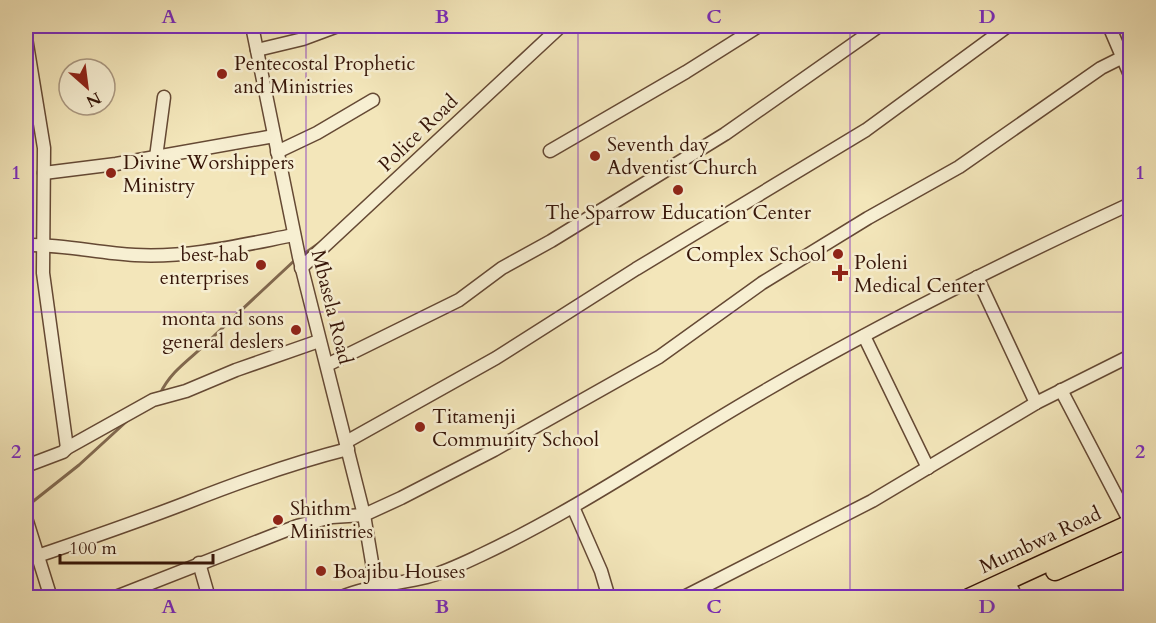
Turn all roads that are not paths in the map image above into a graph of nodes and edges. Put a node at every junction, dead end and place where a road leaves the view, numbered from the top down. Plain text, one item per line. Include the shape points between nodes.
1 (252, 26) edge
2 (338, 26) edge
3 (561, 26) edge
4 (759, 26) edge
5 (879, 26) edge
6 (1008, 26) edge
7 (1109, 26) edge
8 (26, 38) edge
9 (1131, 40) edge
10 (257, 50) junction
11 (1121, 52) junction
12 (1131, 75) edge
13 (164, 97) dead end
14 (373, 100) dead end
15 (274, 136) junction
16 (550, 151) dead end
17 (277, 152) junction
18 (156, 157) junction
19 (44, 173) junction
20 (1131, 204) edge
21 (294, 235) junction
22 (26, 245) edge
23 (42, 245) junction
24 (302, 268) junction
25 (977, 277) junction
26 (864, 336) junction
27 (319, 341) junction
28 (1131, 356) edge
29 (327, 365) junction
30 (1061, 390) junction
31 (1035, 404) junction
32 (347, 446) junction
33 (67, 448) junction
34 (26, 466) edge
35 (928, 468) junction
36 (573, 507) junction
37 (364, 515) junction
38 (26, 518) edge
39 (1131, 523) edge
40 (1131, 537) edge
41 (38, 556) junction
42 (199, 563) junction
43 (1007, 591) edge
44 (377, 592) edge
45 (51, 597) edge
46 (113, 597) edge
47 (209, 597) edge
48 (339, 597) edge
49 (609, 597) edge
50 (682, 597) edge
51 (969, 597) edge

1 - 10 street, Mbasela Road
2 - 10 street
3 - 24 street, Police Road
4 - 16 street
5 - 29 street via 748,119 502,268 459,300
6 - 32 street via 866,130
7 - 11 street
8 - 19 street via 44,148
9 - 11 street
10 - 15 street, Mbasela Road
11 - 12 street
11 - 37 street via 959,167 762,283 659,357 494,450
13 - 18 street
14 - 17 street
15 - 17 street, Mbasela Road
15 - 18 street
17 - 21 street, Mbasela Road
18 - 19 street
19 - 23 street
20 - 25 street
21 - 23 street via 162,255
21 - 24 street, Mbasela Road
22 - 23 street
23 - 33 street via 46,306
24 - 27 street, Mbasela Road
25 - 26 street
25 - 31 street
26 - 35 street
26 - 36 street via 699,429
27 - 29 street, Mbasela Road
27 - 33 street via 153,400
28 - 30 street
29 - 32 street, Mbasela Road
30 - 31 street
30 - 39 street
31 - 35 street
32 - 37 street, Mbasela Road
32 - 41 street
33 - 34 street
35 - 50 street via 872,501
36 - 44 street via 483,554
36 - 49 street
37 - 42 street via 318,519
37 - 44 street, Mbasela Road
38 - 41 street
39 - 43 main road, Mumbwa Road
40 - 43 main road, Mumbwa Road
41 - 45 street
42 - 46 street
42 - 47 street
43 - 51 main road, Mumbwa Road
44 - 48 street

